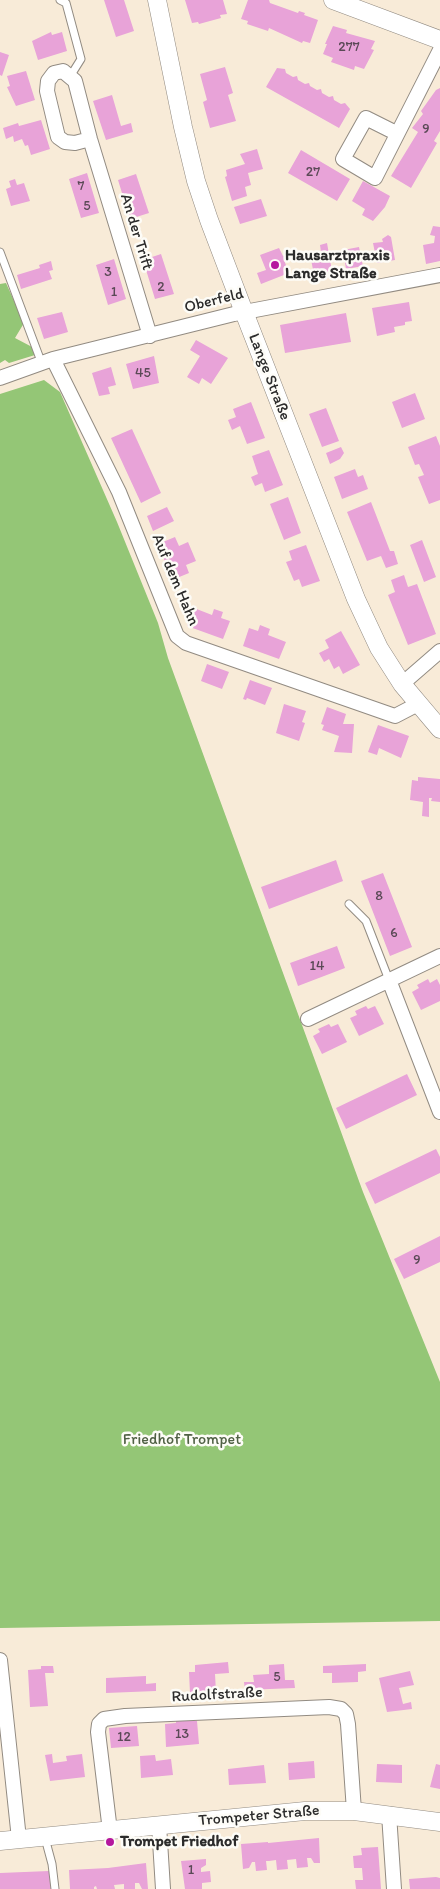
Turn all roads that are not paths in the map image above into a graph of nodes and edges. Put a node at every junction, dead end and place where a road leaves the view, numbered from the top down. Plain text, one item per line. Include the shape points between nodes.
1 (60, 0) edge
2 (157, 0) edge
3 (333, 0) edge
4 (440, 40) edge
5 (440, 50) edge
6 (71, 75) junction
7 (396, 133) dead end
8 (90, 139) junction
9 (0, 252) edge
10 (440, 275) edge
11 (244, 312) junction
12 (150, 336) junction
13 (47, 362) junction
14 (0, 378) edge
15 (440, 651) edge
16 (402, 684) junction
17 (418, 704) junction
18 (440, 728) edge
19 (349, 904) dead end
20 (440, 956) edge
21 (390, 980) junction
22 (308, 1019) dead end
23 (440, 1112) edge
24 (0, 1660) edge
25 (354, 1811) junction
26 (389, 1814) junction
27 (440, 1822) edge
28 (159, 1825) junction
29 (110, 1831) junction
30 (45, 1837) junction
31 (19, 1839) junction
32 (0, 1841) edge
33 (55, 1889) edge
34 (163, 1889) edge
35 (394, 1889) edge

1 - 6 lane via 66,3 81,59
2 - 11 street, Lange Straße via 196,180
3 - 4 street
5 - 7 street
6 - 8 street, An der Trift
6 - 8 street via 63,71 54,73 48,81 47,91 58,137 75,143
8 - 12 street, An der Trift
9 - 13 lane
10 - 11 street, Oberfeld
11 - 12 street, Oberfeld
11 - 16 street, Lange Straße via 356,600 379,648
12 - 13 street, Oberfeld
13 - 14 street, Oberfeld
13 - 17 street, Auf dem Hahn via 119,492 177,636 186,643 395,716
15 - 16 street
16 - 17 street, Lange Straße
17 - 18 street, Lange Straße
19 - 21 lane via 366,921
20 - 21 street
21 - 22 street
21 - 23 street
24 - 31 street
25 - 26 street, Trompeter Straße
25 - 28 street, Trompeter Straße via 289,1812
25 - 29 street, Rudolfstraße via 346,1714 341,1709 329,1707 104,1719 98,1732
26 - 27 street, Trompeter Straße
26 - 35 street
28 - 29 street, Trompeter Straße
28 - 34 street
29 - 30 street, Trompeter Straße
30 - 31 street, Trompeter Straße
30 - 33 lane
31 - 32 street, Trompeter Straße

